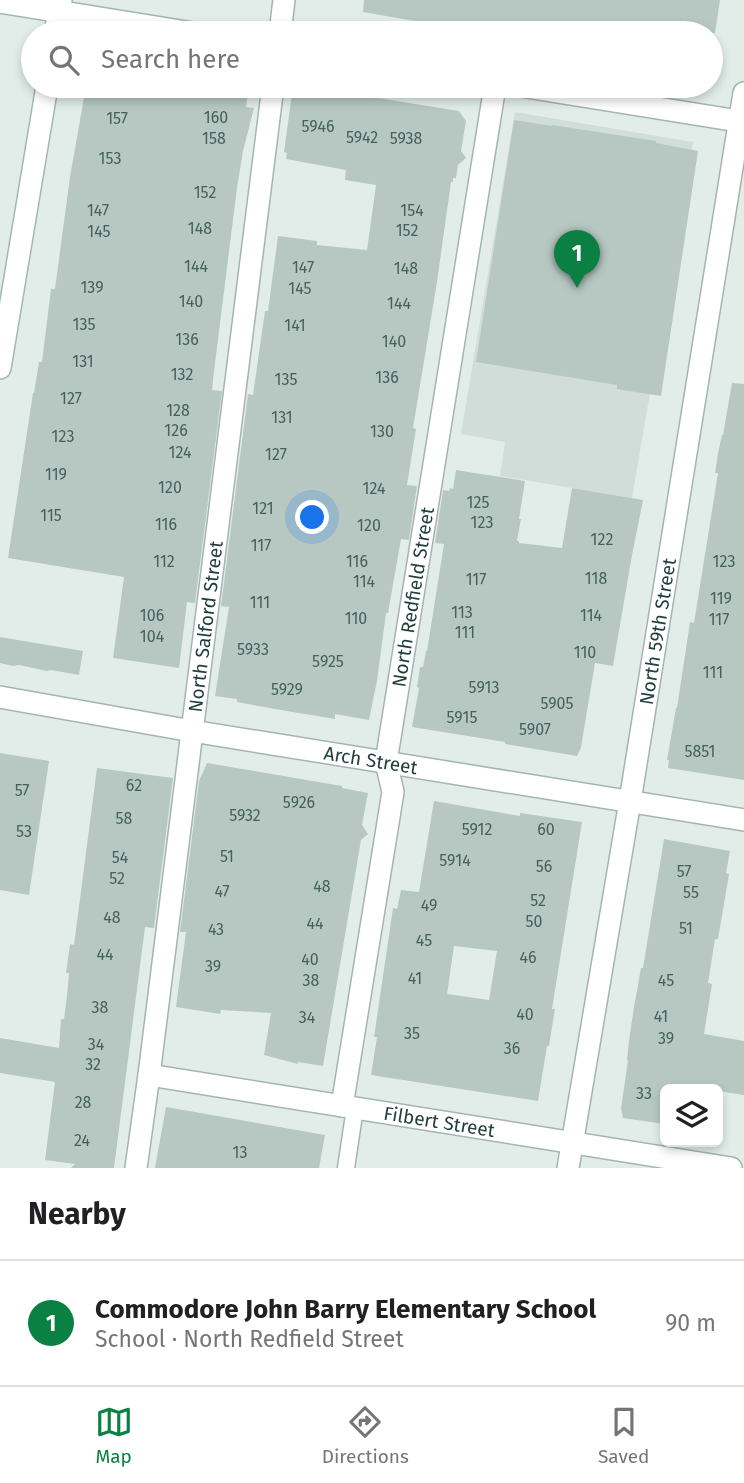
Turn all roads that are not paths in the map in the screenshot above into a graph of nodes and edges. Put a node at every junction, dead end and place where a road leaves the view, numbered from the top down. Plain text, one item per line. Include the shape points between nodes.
1 (284, 0) edge
2 (0, 2) edge
3 (60, 6) edge
4 (134, 21) edge
5 (281, 21) edge
6 (744, 93) edge
7 (45, 98) edge
8 (271, 98) edge
9 (493, 98) edge
10 (596, 98) edge
11 (742, 121) edge
12 (0, 368) edge
13 (0, 697) edge
14 (192, 731) junction
15 (386, 762) junction
16 (630, 801) junction
17 (744, 820) edge
18 (149, 1074) junction
19 (349, 1107) junction
20 (572, 1143) junction
21 (136, 1168) edge
22 (346, 1168) edge
23 (568, 1168) edge
24 (731, 1168) edge

1 - 5 street
2 - 3 street
3 - 4 street
6 - 11 street, North 59th Street
7 - 12 street
8 - 14 street, North Salford Street
9 - 15 street, North Redfield Street
10 - 11 street
11 - 16 street, North 59th Street
13 - 14 street, Arch Street
14 - 15 street, Arch Street
14 - 18 street, North Salford Street
15 - 16 street, Arch Street
15 - 19 street, North Redfield Street via 393,792
16 - 17 street, Arch Street
16 - 20 street, North 59th Street
18 - 19 street, Filbert Street
18 - 21 street, North Salford Street
19 - 20 street, Filbert Street
19 - 22 lane
20 - 23 street, North 59th Street
20 - 24 street, Filbert Street

